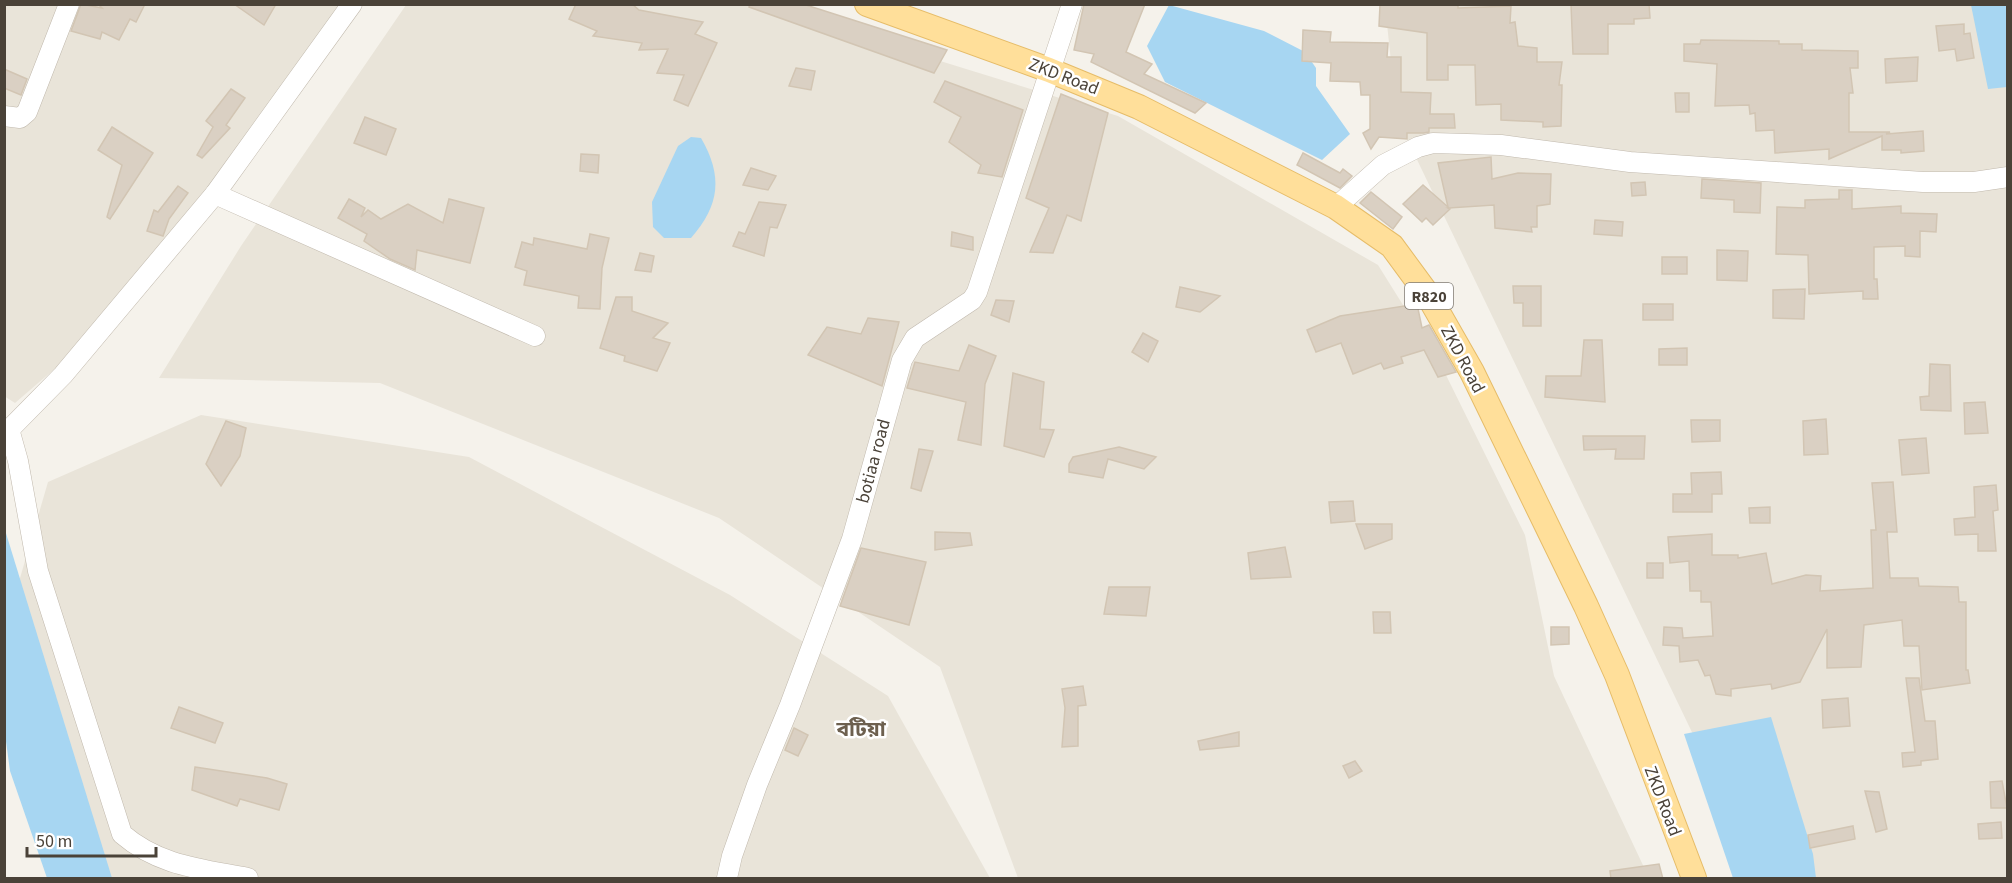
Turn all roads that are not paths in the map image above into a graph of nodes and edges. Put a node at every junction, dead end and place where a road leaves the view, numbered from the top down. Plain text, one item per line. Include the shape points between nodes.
1 (69, 4) edge
2 (352, 4) edge
3 (867, 4) edge
4 (1072, 4) edge
5 (1049, 70) junction
6 (4, 116) edge
7 (2007, 177) edge
8 (215, 194) junction
9 (1336, 207) junction
10 (535, 336) dead end
11 (7, 432) edge
12 (248, 879) edge
13 (727, 879) edge
14 (1694, 879) edge

1 - 6 street via 27,112 20,118
2 - 8 street
3 - 5 main road, ZKD Road / R820
4 - 5 street, botiaa road
5 - 9 main road, ZKD Road / R820 via 1139,106
5 - 13 street, botiaa road via 972,300 915,338 902,360 852,539 757,785
7 - 9 street via 1974,182 1923,182 1630,162 1501,145 1433,143 1383,165
8 - 10 street
8 - 11 street via 63,375
9 - 14 main road, ZKD Road / R820 via 1392,246 1428,295 1472,372 1617,675
11 - 12 street via 18,461 38,572 122,834 140,850 165,861

